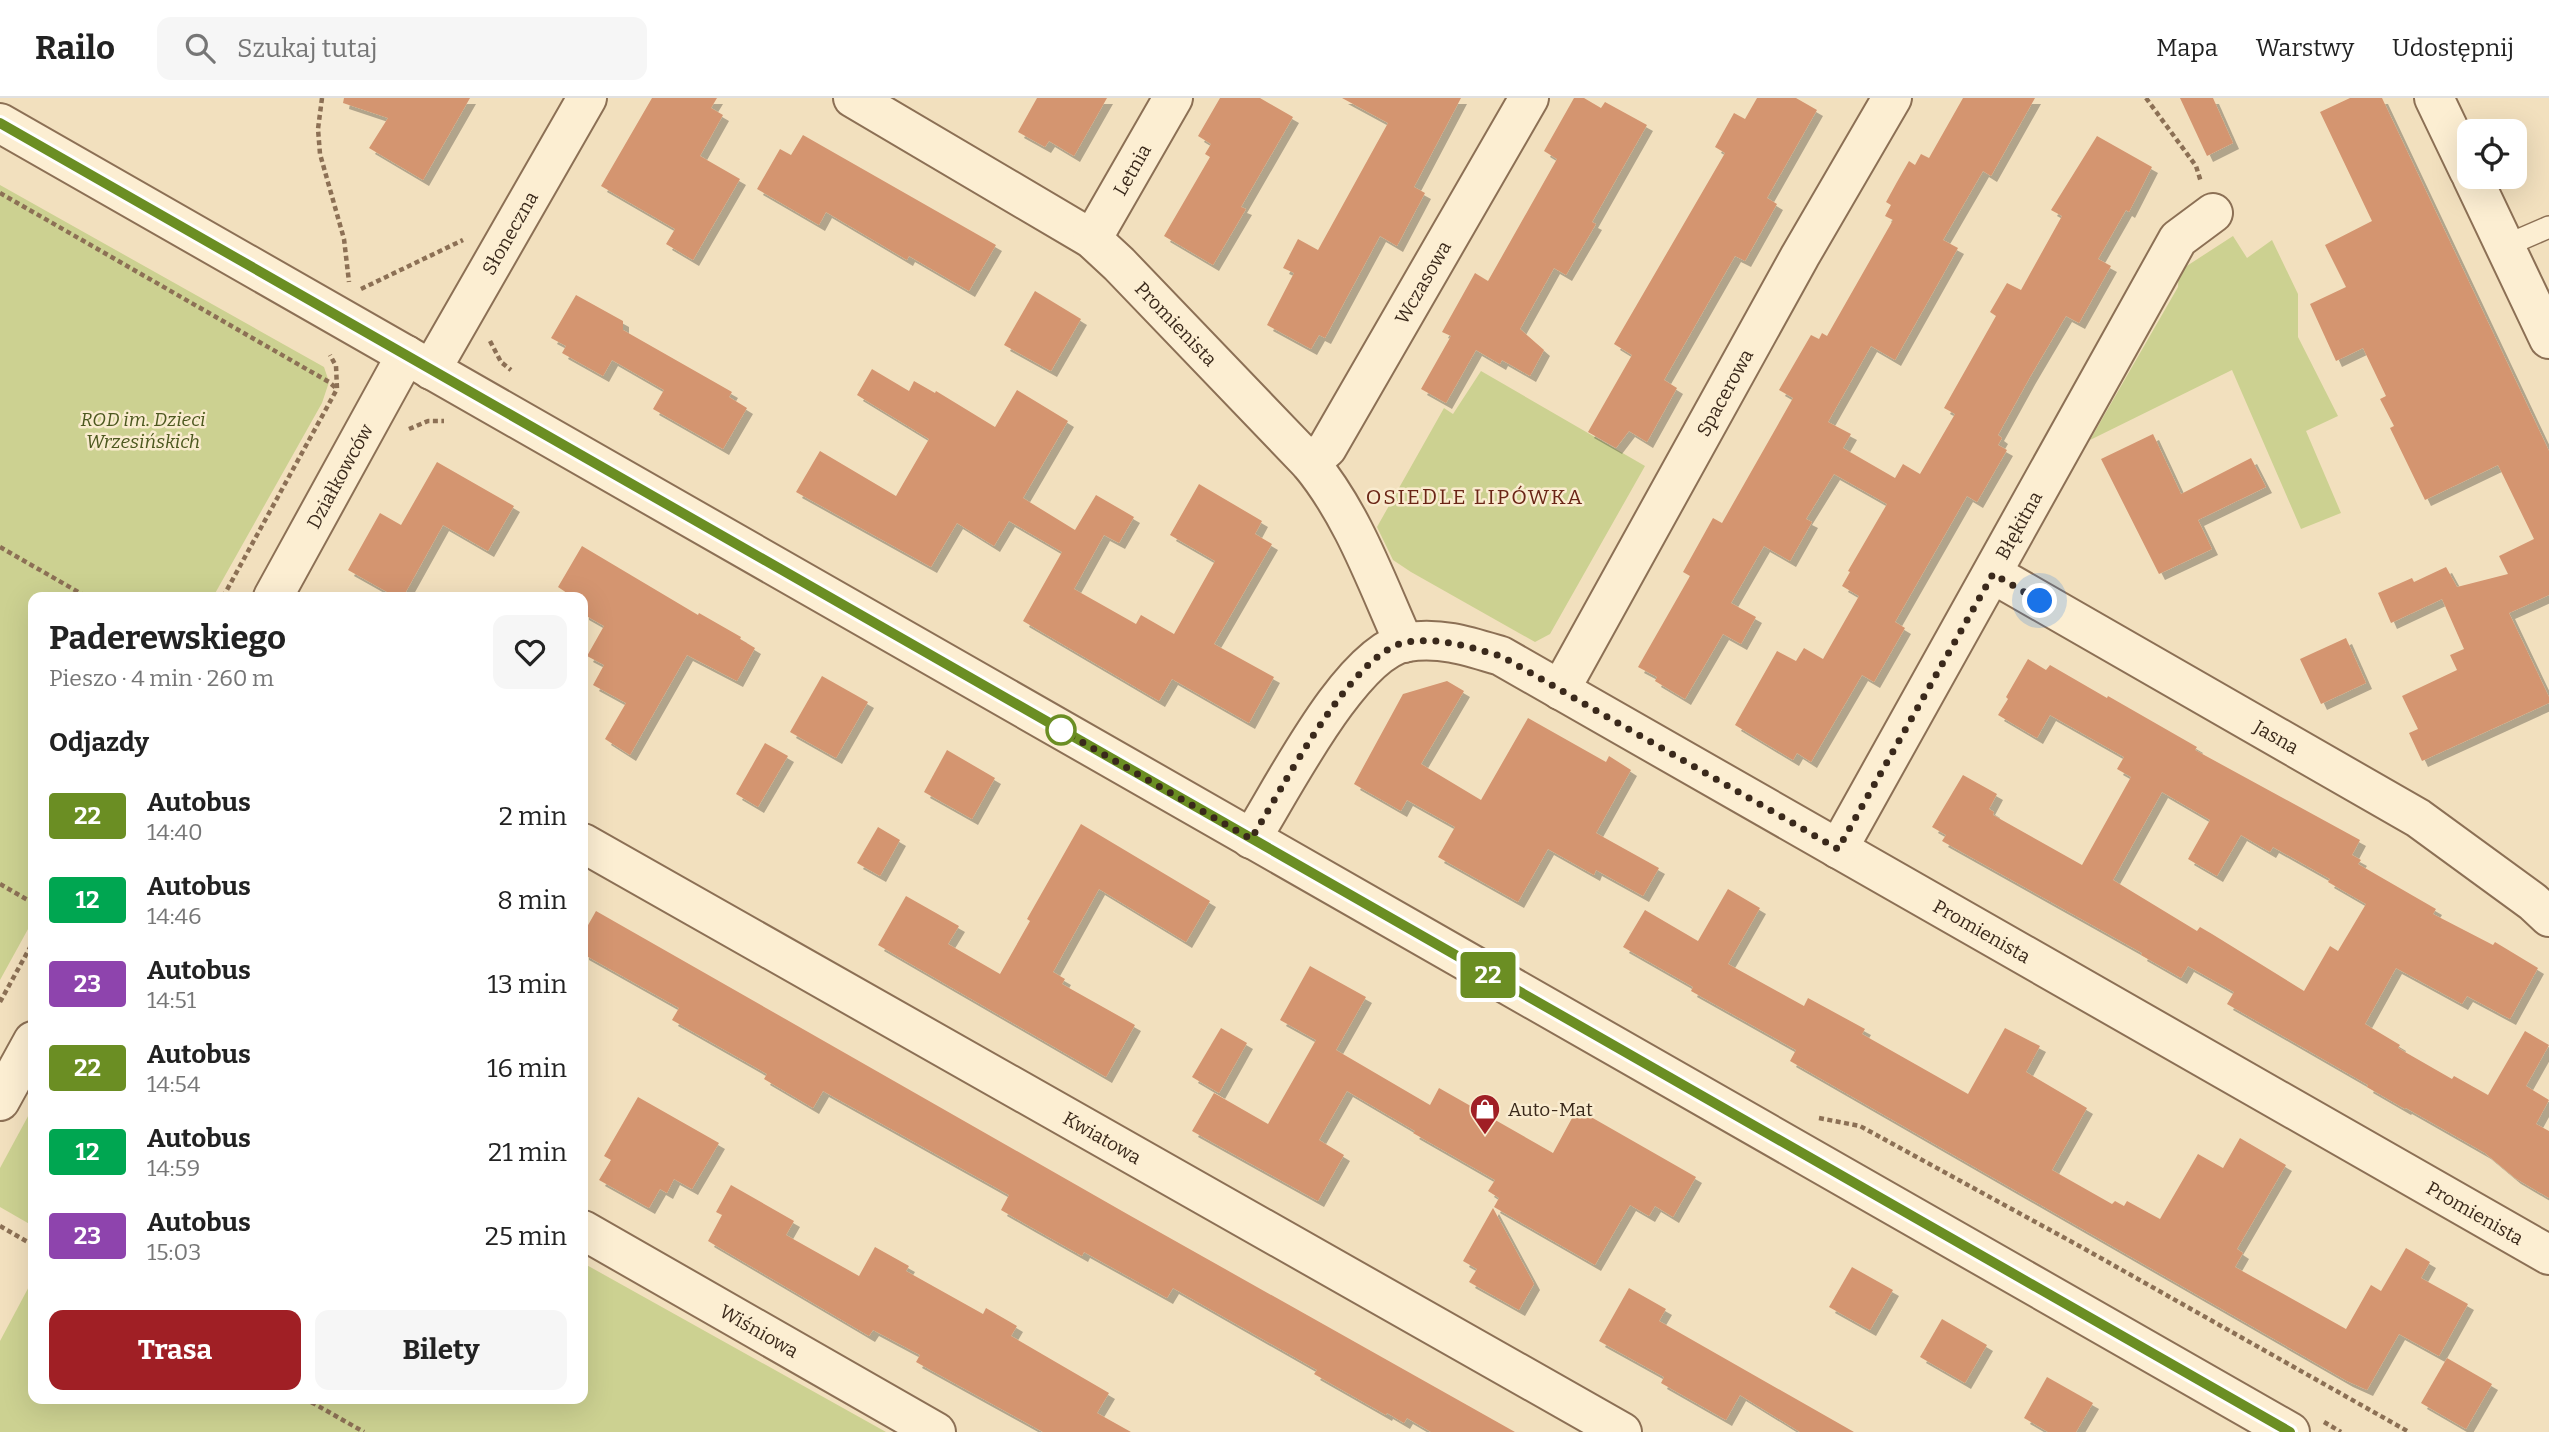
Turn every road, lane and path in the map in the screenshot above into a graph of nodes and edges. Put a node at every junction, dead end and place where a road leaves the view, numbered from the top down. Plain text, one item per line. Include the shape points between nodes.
1 (322, 98) edge
2 (587, 98) edge
3 (853, 98) edge
4 (1173, 98) edge
5 (1529, 98) edge
6 (1892, 98) edge
7 (2146, 98) edge
8 (2434, 98) edge
9 (0, 122) edge
10 (2457, 146) edge
11 (2478, 189) edge
12 (0, 193) edge
13 (2213, 213) joint
14 (2549, 227) edge
15 (1092, 239) junction
16 (2505, 246) junction
17 (351, 294) dead end
18 (470, 304) junction
19 (2549, 339) edge
20 (324, 343) dead end
21 (418, 362) junction
22 (337, 389) junction
23 (507, 412) junction
24 (1310, 463) junction
25 (0, 547) edge
26 (1993, 574) junction
27 (78, 592) edge
28 (226, 592) edge
29 (276, 592) edge
30 (1404, 643) junction
31 (1560, 690) junction
32 (1251, 839) junction
33 (588, 846) edge
34 (1838, 849) junction
35 (0, 884) edge
36 (28, 900) edge
37 (2549, 917) edge
38 (28, 951) edge
39 (0, 1002) edge
40 (28, 1050) edge
41 (0, 1101) edge
42 (1814, 1117) dead end
43 (0, 1226) edge
44 (588, 1233) edge
45 (28, 1242) edge
46 (2549, 1255) edge
47 (315, 1404) edge
48 (364, 1432) edge
49 (936, 1432) edge
50 (1622, 1432) edge
51 (2290, 1432) edge
52 (2409, 1432) edge

1 - 17 path via 320,154 344,239
2 - 18 street, Słoneczna
3 - 15 street, Promienista
4 - 15 street, Letnia
5 - 24 street, Wczasowa via 1327,448
6 - 31 street, Spacerowa
7 - 13 path via 2196,166
8 - 10 street
9 - 21 street
11 - 16 street
12 - 22 path
13 - 26 street, Błękitna via 2178,239
14 - 16 lane
15 - 24 street, Promienista
16 - 19 street
18 - 21 street, Słoneczna
18 - 23 path via 487,314 484,330 501,362 526,380
20 - 22 path via 336,366
21 - 23 street
21 - 29 street, Działkowców
22 - 28 path
23 - 32 street
24 - 30 street, Promienista via 1331,488 1353,529
25 - 27 path
26 - 34 street, Błękitna
26 - 37 street, Jasna via 2418,818
30 - 31 street, Promienista via 1447,640 1501,656
30 - 32 street, Promienista via 1372,661 1344,691
31 - 34 street, Promienista
32 - 51 street
33 - 50 street, Kwiatowa
34 - 46 street, Promienista
35 - 36 path
38 - 39 path
40 - 41 street
42 - 52 path via 1860,1126
43 - 45 path
44 - 49 street, Wiśniowa
47 - 48 path

